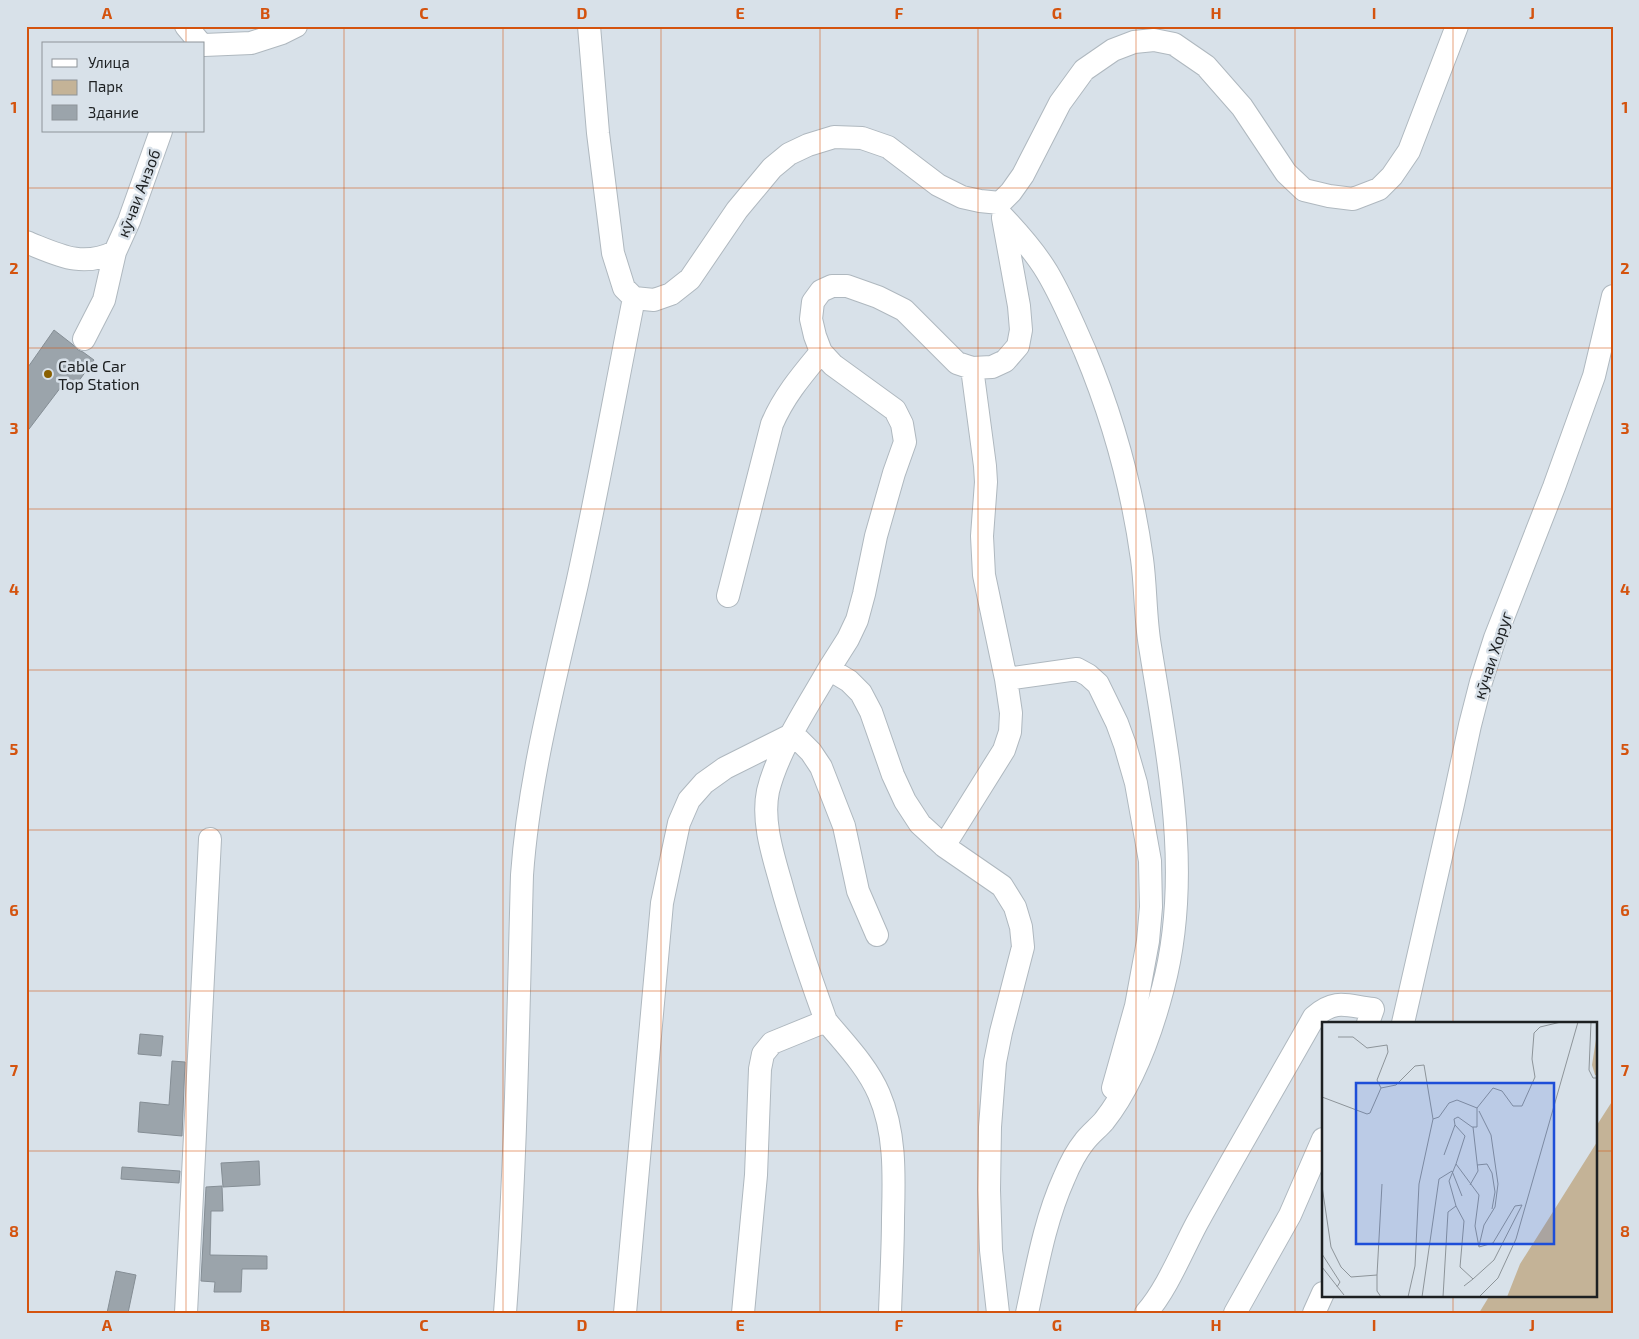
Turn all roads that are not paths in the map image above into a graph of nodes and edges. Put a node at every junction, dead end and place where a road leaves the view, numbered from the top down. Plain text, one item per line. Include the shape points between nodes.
1 (186, 26) edge
2 (296, 26) edge
3 (589, 26) edge
4 (1457, 26) edge
5 (200, 42) edge
6 (205, 44) edge
7 (161, 132) edge
8 (1002, 210) junction
9 (26, 242) edge
10 (115, 252) junction
11 (1613, 296) edge
12 (634, 298) junction
13 (84, 339) dead end
14 (821, 352) junction
15 (972, 368) junction
16 (728, 596) dead end
17 (829, 669) junction
18 (1006, 679) junction
19 (793, 734) junction
20 (210, 839) dead end
21 (944, 846) junction
22 (877, 935) dead end
23 (1371, 1016) edge
24 (1404, 1019) edge
25 (826, 1021) junction
26 (1104, 1120) junction
27 (1322, 1141) edge
28 (1322, 1294) edge
29 (186, 1313) edge
30 (505, 1313) edge
31 (625, 1313) edge
32 (743, 1313) edge
33 (890, 1313) edge
34 (998, 1313) edge
35 (1027, 1313) edge
36 (1146, 1313) edge
37 (1235, 1313) edge
38 (1314, 1313) edge

1 - 5 street
2 - 6 street via 251,43
3 - 12 street via 611,244 624,288
4 - 8 street via 1409,151 1392,176 1378,189 1353,199 1304,190 1286,172 1242,107 1206,66 1174,44 1154,40 1134,42 1113,50 1084,70 1060,103
7 - 10 street, кӯчаи Анзоб
8 - 12 street via 938,185 888,147 862,138 834,137 789,154 772,168 737,210 690,279 671,294 654,300
8 - 15 street via 1019,306 1021,330 1018,346 1005,361 992,368
8 - 26 street via 1046,270 1067,310 1114,429 1137,524 1147,628 1172,783 1177,838 1177,901 1172,949 1152,1027 1128,1084
9 - 10 street, кӯчаи Анзоб via 69,259 86,260
10 - 13 street via 104,300
11 - 24 street, кӯчаи Хоруг via 1594,376 1481,682
12 - 30 street via 601,470 544,729 524,841 517,1089
14 - 15 street via 811,318 813,302 821,291 832,286 847,286 904,310 957,363
14 - 16 street via 788,393 772,424
14 - 17 street via 833,365 895,410 902,424 905,442 876,536 857,620
15 - 18 street via 986,482 982,536 984,575
17 - 19 street
17 - 21 street via 861,693 905,801 920,824
18 - 21 street via 1011,712 1010,732 1004,750
18 - 26 street via 1077,670 1088,674 1098,684 1117,723 1136,783 1150,861 1148,941 1136,1006
19 - 22 street via 821,767 844,826 858,891
19 - 25 street via 774,770 766,815 786,902
19 - 31 street via 725,768 704,783 689,800 679,823 662,903
20 - 29 street
21 - 34 street via 1002,886 1015,907 1021,927 1023,947 995,1062 990,1127 991,1250
23 - 24 street
23 - 36 street via 1334,1004 1314,1017
25 - 32 street via 772,1043 763,1054
25 - 33 street via 868,1072 887,1116 894,1181
26 - 35 street via 1083,1143 1064,1177 1046,1225
27 - 37 street via 1290,1215
28 - 38 street

